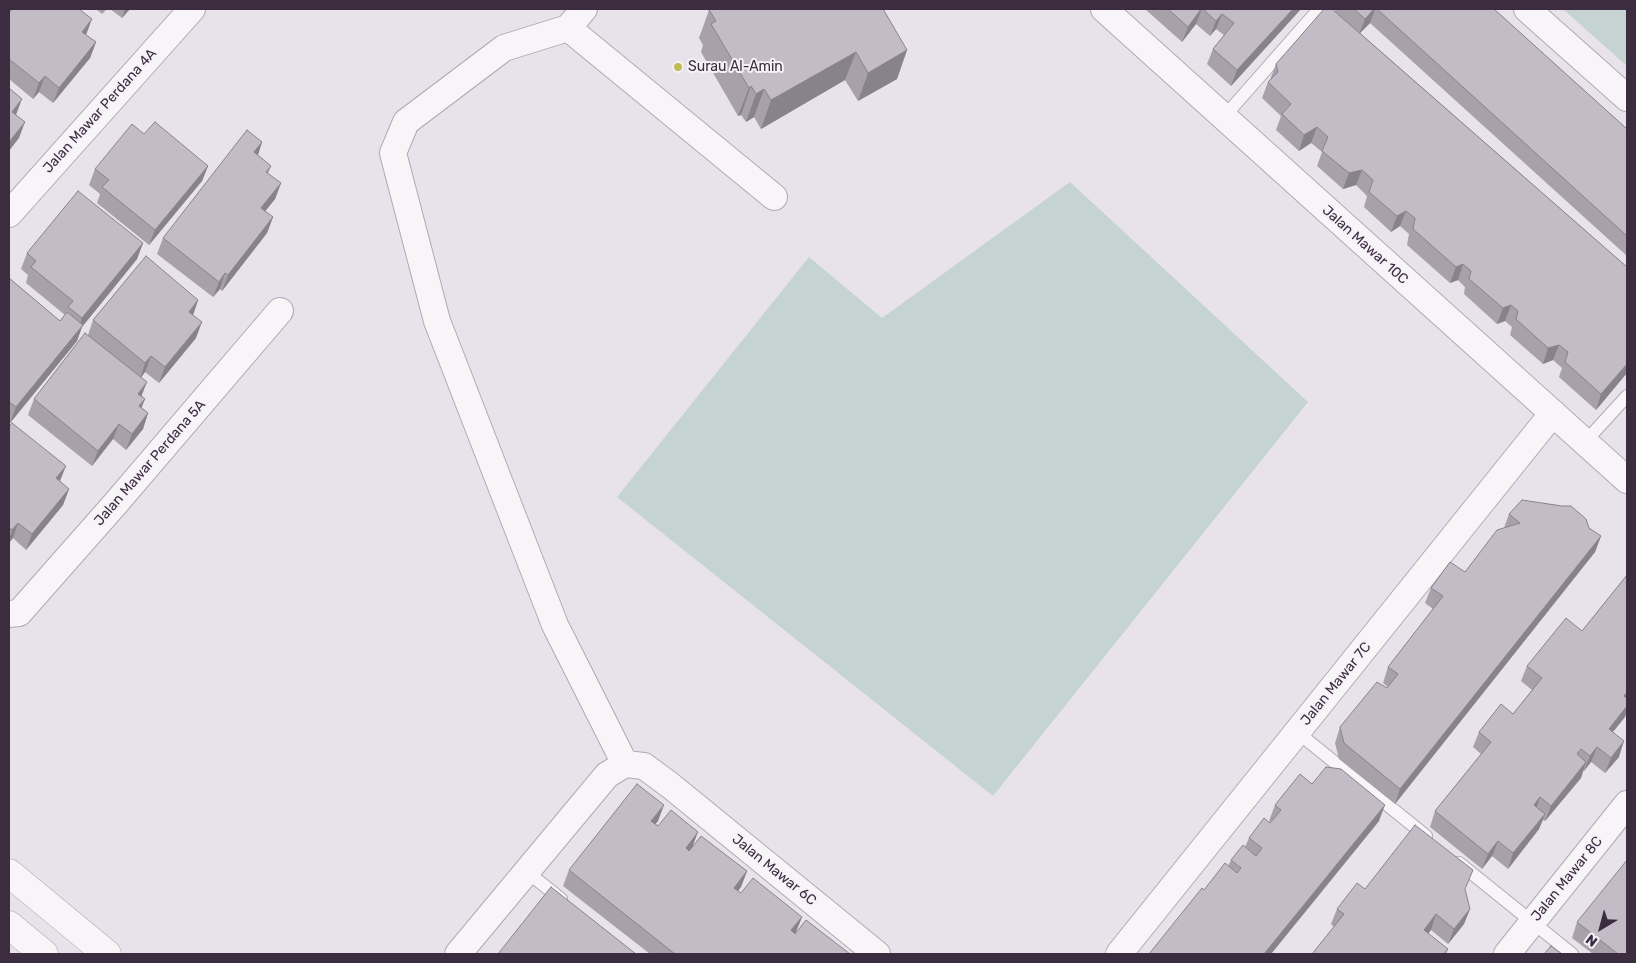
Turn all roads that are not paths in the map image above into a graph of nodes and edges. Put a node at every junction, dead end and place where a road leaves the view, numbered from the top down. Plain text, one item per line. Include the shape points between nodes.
1 (192, 9) edge
2 (1104, 9) edge
3 (1319, 9) edge
4 (1527, 9) edge
5 (576, 18) edge
6 (1627, 98) edge
7 (1224, 117) junction
8 (774, 197) dead end
9 (9, 214) edge
10 (280, 312) dead end
11 (1627, 396) edge
12 (1553, 414) junction
13 (1585, 442) junction
14 (1627, 480) edge
15 (14, 613) edge
16 (1297, 732) junction
17 (625, 764) junction
18 (1627, 804) edge
19 (1434, 843) edge
20 (1449, 855) edge
21 (526, 871) junction
22 (9, 873) edge
23 (570, 907) edge
24 (1532, 922) junction
25 (9, 925) edge
26 (44, 954) edge
27 (107, 954) edge
28 (458, 954) edge
29 (878, 954) edge
30 (1119, 954) edge
31 (1507, 954) edge
32 (1572, 954) edge

1 - 9 street, Jalan Mawar Perdana 4A
2 - 7 street, Jalan Mawar 10C
3 - 7 lane
4 - 6 street
5 - 8 street
5 - 17 street via 504,48 406,122 393,153 437,321 555,625
7 - 12 street, Jalan Mawar 10C
10 - 15 street, Jalan Mawar Perdana 5A via 116,503
11 - 13 lane
12 - 13 street, Jalan Mawar 10C
12 - 16 street, Jalan Mawar 7C
13 - 14 street, Jalan Mawar 10C
16 - 19 lane
16 - 30 street, Jalan Mawar 7C
17 - 21 street via 607,774
17 - 29 street, Jalan Mawar 6C via 644,766 671,786
18 - 24 street, Jalan Mawar 8C
20 - 24 lane
21 - 23 lane
21 - 28 street
22 - 27 street
24 - 31 street, Jalan Mawar 8C
24 - 32 lane
25 - 26 street

